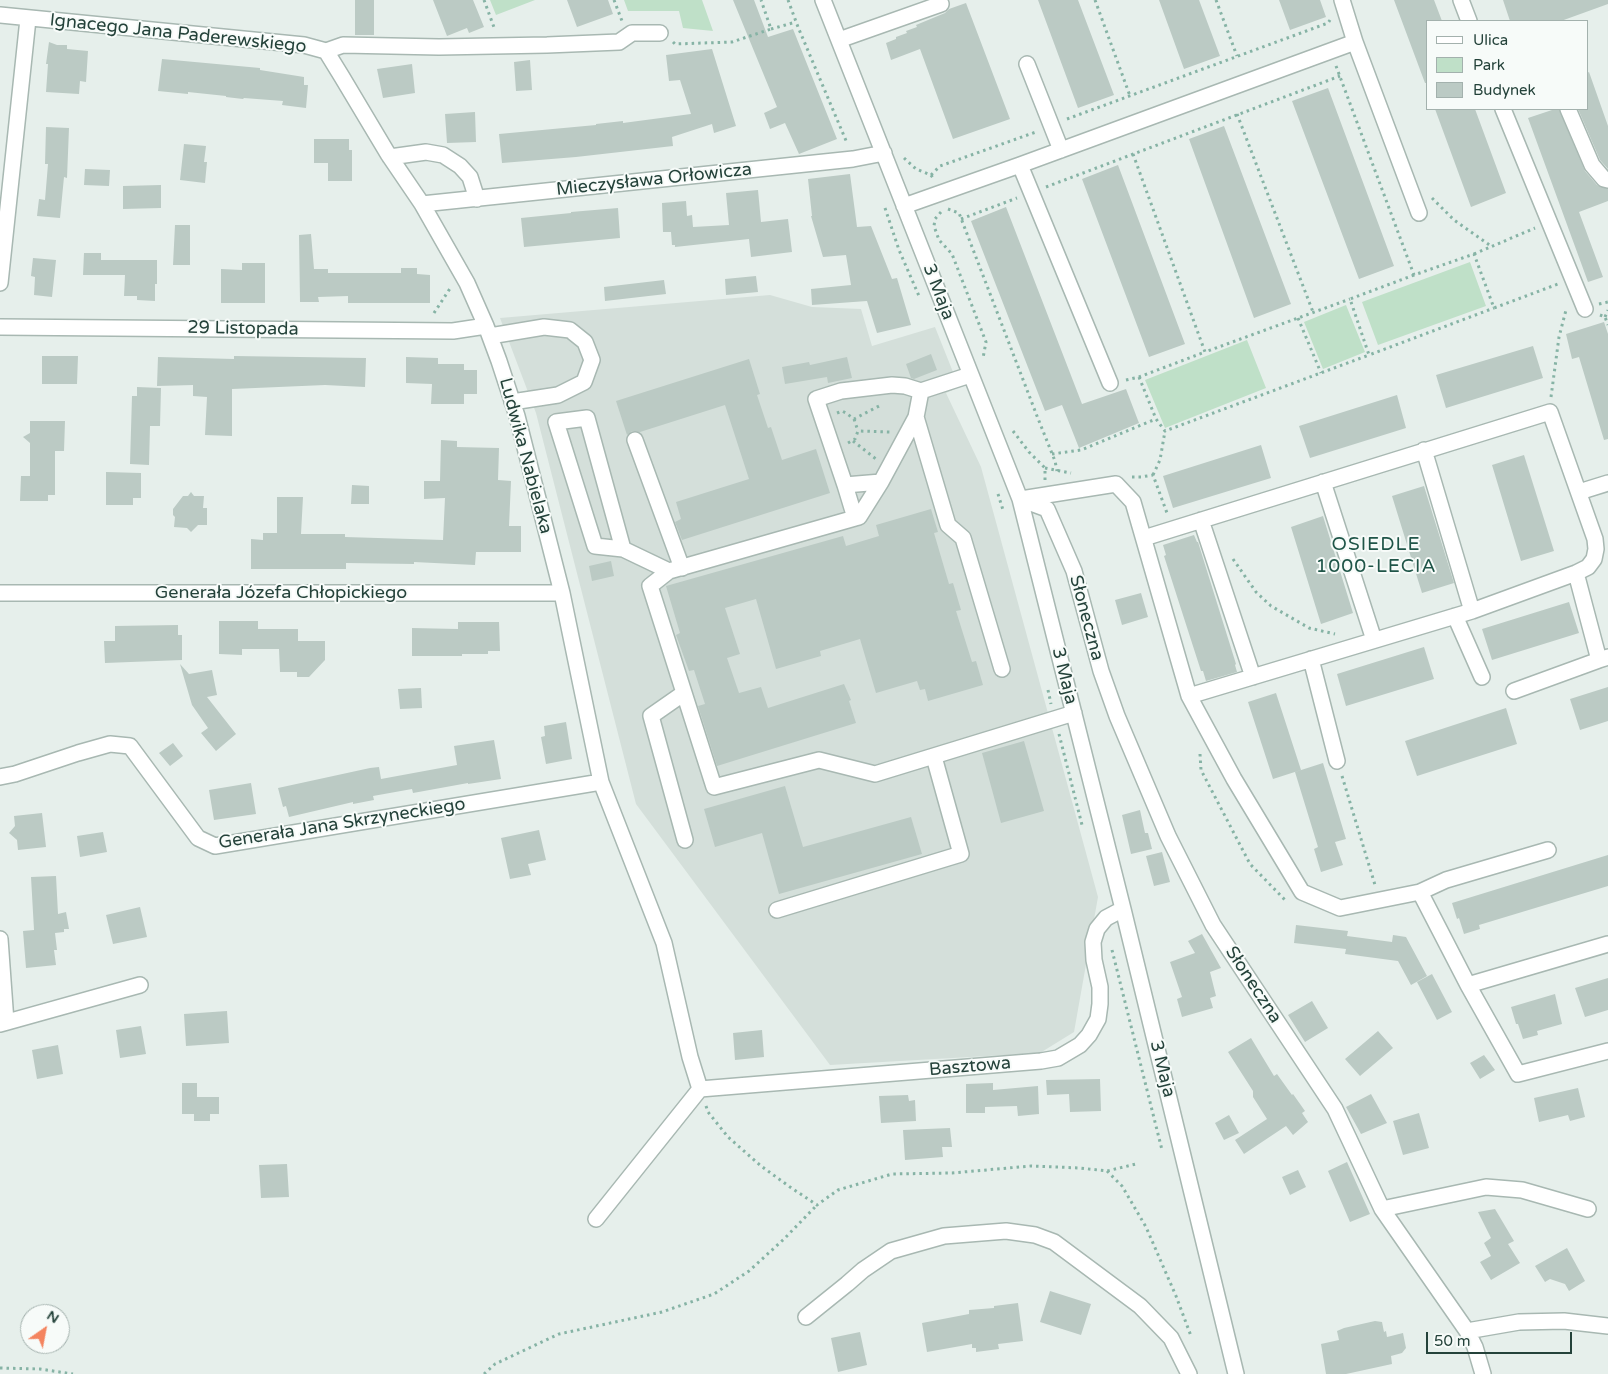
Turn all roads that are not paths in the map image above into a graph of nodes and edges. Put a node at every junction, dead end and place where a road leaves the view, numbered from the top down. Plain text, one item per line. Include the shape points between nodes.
1 (823, 0) edge
2 (1342, 0) edge
3 (1461, 0) edge
4 (941, 4) dead end
5 (0, 15) edge
6 (28, 19) junction
7 (1469, 20) edge
8 (660, 32) road end
9 (839, 40) junction
10 (1355, 42) junction
11 (326, 52) junction
12 (1027, 64) dead end
13 (1508, 110) edge
14 (1568, 110) edge
15 (1060, 150) junction
16 (884, 153) junction
17 (389, 155) junction
18 (1020, 166) junction
19 (1608, 180) edge
20 (477, 199) junction
21 (422, 204) junction
22 (904, 206) junction
23 (1416, 206) road end
24 (0, 283) edge
25 (1585, 309) dead end
26 (0, 327) edge
27 (488, 331) junction
28 (970, 375) junction
29 (1110, 383) dead end
30 (921, 391) junction
31 (512, 402) junction
32 (916, 417) junction
33 (635, 440) dead end
34 (1424, 450) junction
35 (885, 476) junction
36 (1323, 482) junction
37 (1608, 483) edge
38 (845, 485) junction
39 (1579, 492) junction
40 (1020, 499) junction
41 (855, 518) junction
42 (1201, 520) junction
43 (1144, 538) junction
44 (623, 549) junction
45 (676, 570) junction
46 (1576, 573) junction
47 (0, 593) edge
48 (562, 593) junction
49 (1472, 611) junction
50 (1455, 616) junction
51 (1367, 642) junction
52 (1604, 658) edge
53 (1311, 659) junction
54 (1002, 669) dead end
55 (1253, 677) junction
56 (1482, 677) dead end
57 (1514, 691) dead end
58 (684, 693) junction
59 (1190, 696) junction
60 (1074, 713) junction
61 (934, 756) junction
62 (1337, 761) road end
63 (0, 777) edge
64 (601, 782) junction
65 (685, 840) dead end
66 (1548, 850) dead end
67 (1420, 892) junction
68 (777, 910) dead end
69 (1123, 910) junction
70 (0, 939) edge
71 (1608, 944) edge
72 (1468, 985) junction
73 (140, 986) dead end
74 (3, 1023) edge
75 (1608, 1052) edge
76 (700, 1089) junction
77 (1382, 1209) junction
78 (1588, 1209) dead end
79 (596, 1219) dead end
80 (806, 1316) dead end
81 (1608, 1326) edge
82 (1466, 1331) junction
83 (1189, 1374) edge
84 (1236, 1374) edge
85 (1483, 1374) edge

1 - 9 street, 3 Maja
2 - 10 street
3 - 7 street
4 - 9 street
5 - 6 street, Ignacego Jana Paderewskiego
6 - 11 street, Ignacego Jana Paderewskiego via 304,45
6 - 24 street
8 - 11 street via 632,33 619,42 501,46 343,45
9 - 16 street, 3 Maja
10 - 15 street
10 - 23 street
11 - 17 street, Ignacego Jana Paderewskiego
12 - 15 street
13 - 25 street
14 - 19 street via 1592,165
15 - 18 street
16 - 20 street, Mieczysława Orłowicza
16 - 22 street, 3 Maja
17 - 20 street via 426,152 443,155 470,176
17 - 21 street, Ludwika Nabielaka
18 - 22 street
18 - 29 street
20 - 21 street, Mieczysława Orłowicza
21 - 27 street, Ludwika Nabielaka via 467,283
22 - 28 street, 3 Maja
26 - 27 street, 29 Listopada
27 - 31 street, Ludwika Nabielaka
27 - 31 street, 29 Listopada via 544,327 570,330 585,342 592,360 584,382 558,395
28 - 30 street
28 - 40 street, 3 Maja
30 - 32 street
30 - 38 street via 892,385 841,391 816,399
31 - 48 street, Ludwika Nabielaka
32 - 35 street
32 - 54 street via 948,525 963,538
33 - 45 street
34 - 36 street
34 - 39 street via 1550,412
34 - 49 street
35 - 38 street
35 - 41 street via 859,517
36 - 42 street
36 - 51 street
37 - 39 street
38 - 41 street
39 - 46 street via 1596,549 1588,567
40 - 43 street via 1116,484 1133,502
40 - 60 street, 3 Maja
40 - 77 street, Słoneczna via 1047,509 1074,571 1114,707 1172,845 1213,925 1335,1109
41 - 45 street
42 - 43 street
42 - 55 street
43 - 59 street
44 - 44 street via 587,418 556,422 595,546
44 - 45 street
45 - 58 street via 650,586
46 - 49 street
46 - 52 street
47 - 48 street, Generała Józefa Chłopickiego
48 - 64 street, Ludwika Nabielaka
49 - 50 street
50 - 51 street
50 - 56 street
51 - 53 street
52 - 57 street
53 - 55 street
53 - 62 street
55 - 59 street
58 - 61 street via 714,787 819,760 876,774
58 - 65 street via 651,716
59 - 67 street via 1234,779 1302,892 1340,908
60 - 61 street
60 - 69 street, 3 Maja
61 - 68 street via 960,854
63 - 64 street, Generała Jana Skrzyneckiego via 110,744 130,746 198,838 215,846
64 - 76 street, Ludwika Nabielaka via 664,943
66 - 67 street via 1446,880
67 - 72 street
69 - 76 street, Basztowa via 1106,918 1097,929 1093,942 1100,987 1098,1019 1080,1045 1058,1058 1041,1062
69 - 84 street, 3 Maja
70 - 74 street
71 - 72 street
72 - 75 street via 1518,1074
73 - 74 street
76 - 79 street
77 - 78 street via 1486,1187 1522,1190
77 - 82 street, Słoneczna
80 - 83 street via 891,1251 944,1236 1006,1231 1034,1235 1054,1242 1140,1306 1171,1338
81 - 82 street via 1564,1321 1519,1322
82 - 85 street, Słoneczna

